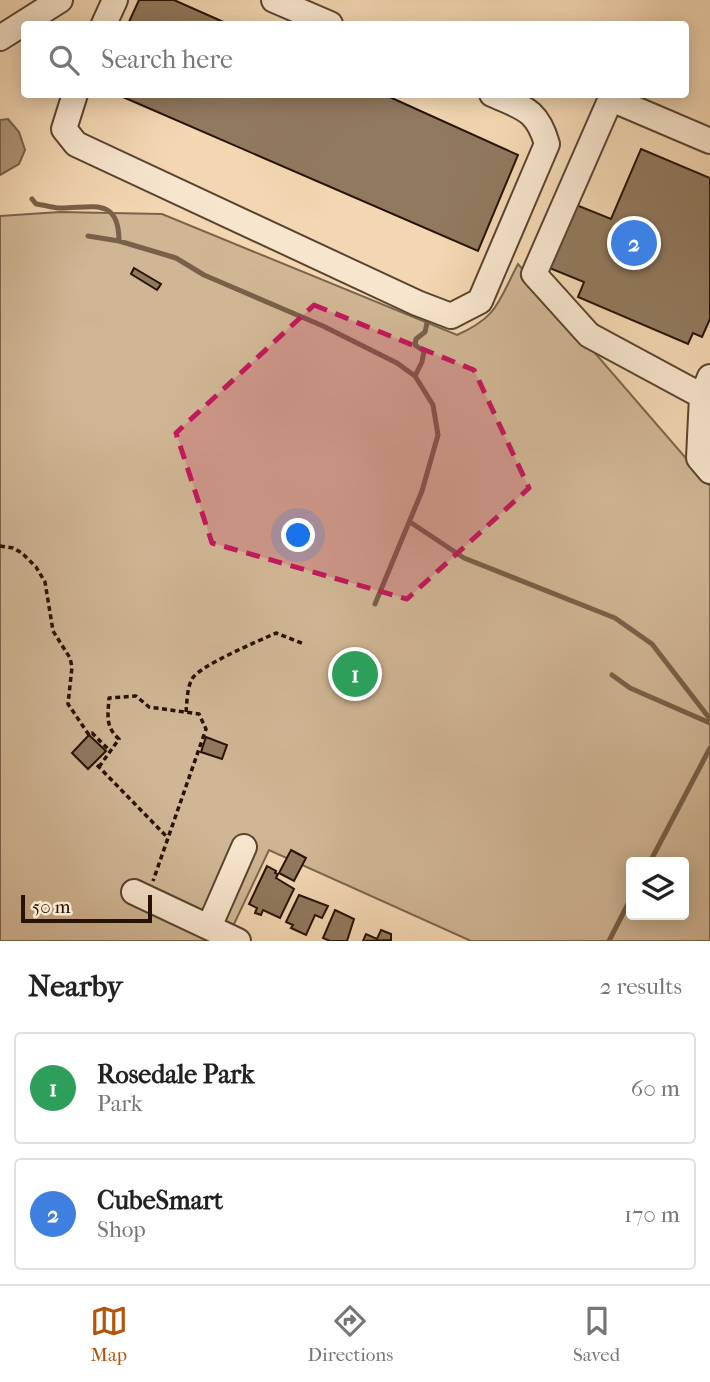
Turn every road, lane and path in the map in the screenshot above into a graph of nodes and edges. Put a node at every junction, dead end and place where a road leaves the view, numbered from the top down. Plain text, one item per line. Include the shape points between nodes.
1 (60, 0) edge
2 (114, 0) edge
3 (274, 0) edge
4 (27, 21) edge
5 (105, 21) edge
6 (323, 21) edge
7 (21, 25) edge
8 (0, 38) edge
9 (74, 98) edge
10 (501, 98) edge
11 (710, 141) edge
12 (707, 389) edge
13 (706, 462) edge
14 (0, 546) edge
15 (304, 644) dead end
16 (186, 712) junction
17 (111, 753) junction
18 (168, 838) junction
19 (244, 847) dead end
20 (140, 895) joint
21 (209, 927) junction
22 (238, 941) edge

1 - 4 street
2 - 5 street
3 - 6 street
7 - 8 street
9 - 10 street via 64,129 76,144 451,316 480,301 547,144 538,120
11 - 12 street via 617,101 608,105 534,274 589,335
12 - 13 street
14 - 17 path via 22,553 45,582 53,631 72,667 68,704 89,735
15 - 16 path via 276,633 219,661 191,681
16 - 17 path via 149,707 136,696 109,698 108,724 119,739
16 - 18 path via 199,714 206,729
17 - 18 path via 98,766
18 - 20 path
19 - 21 street
20 - 21 street
21 - 22 street

